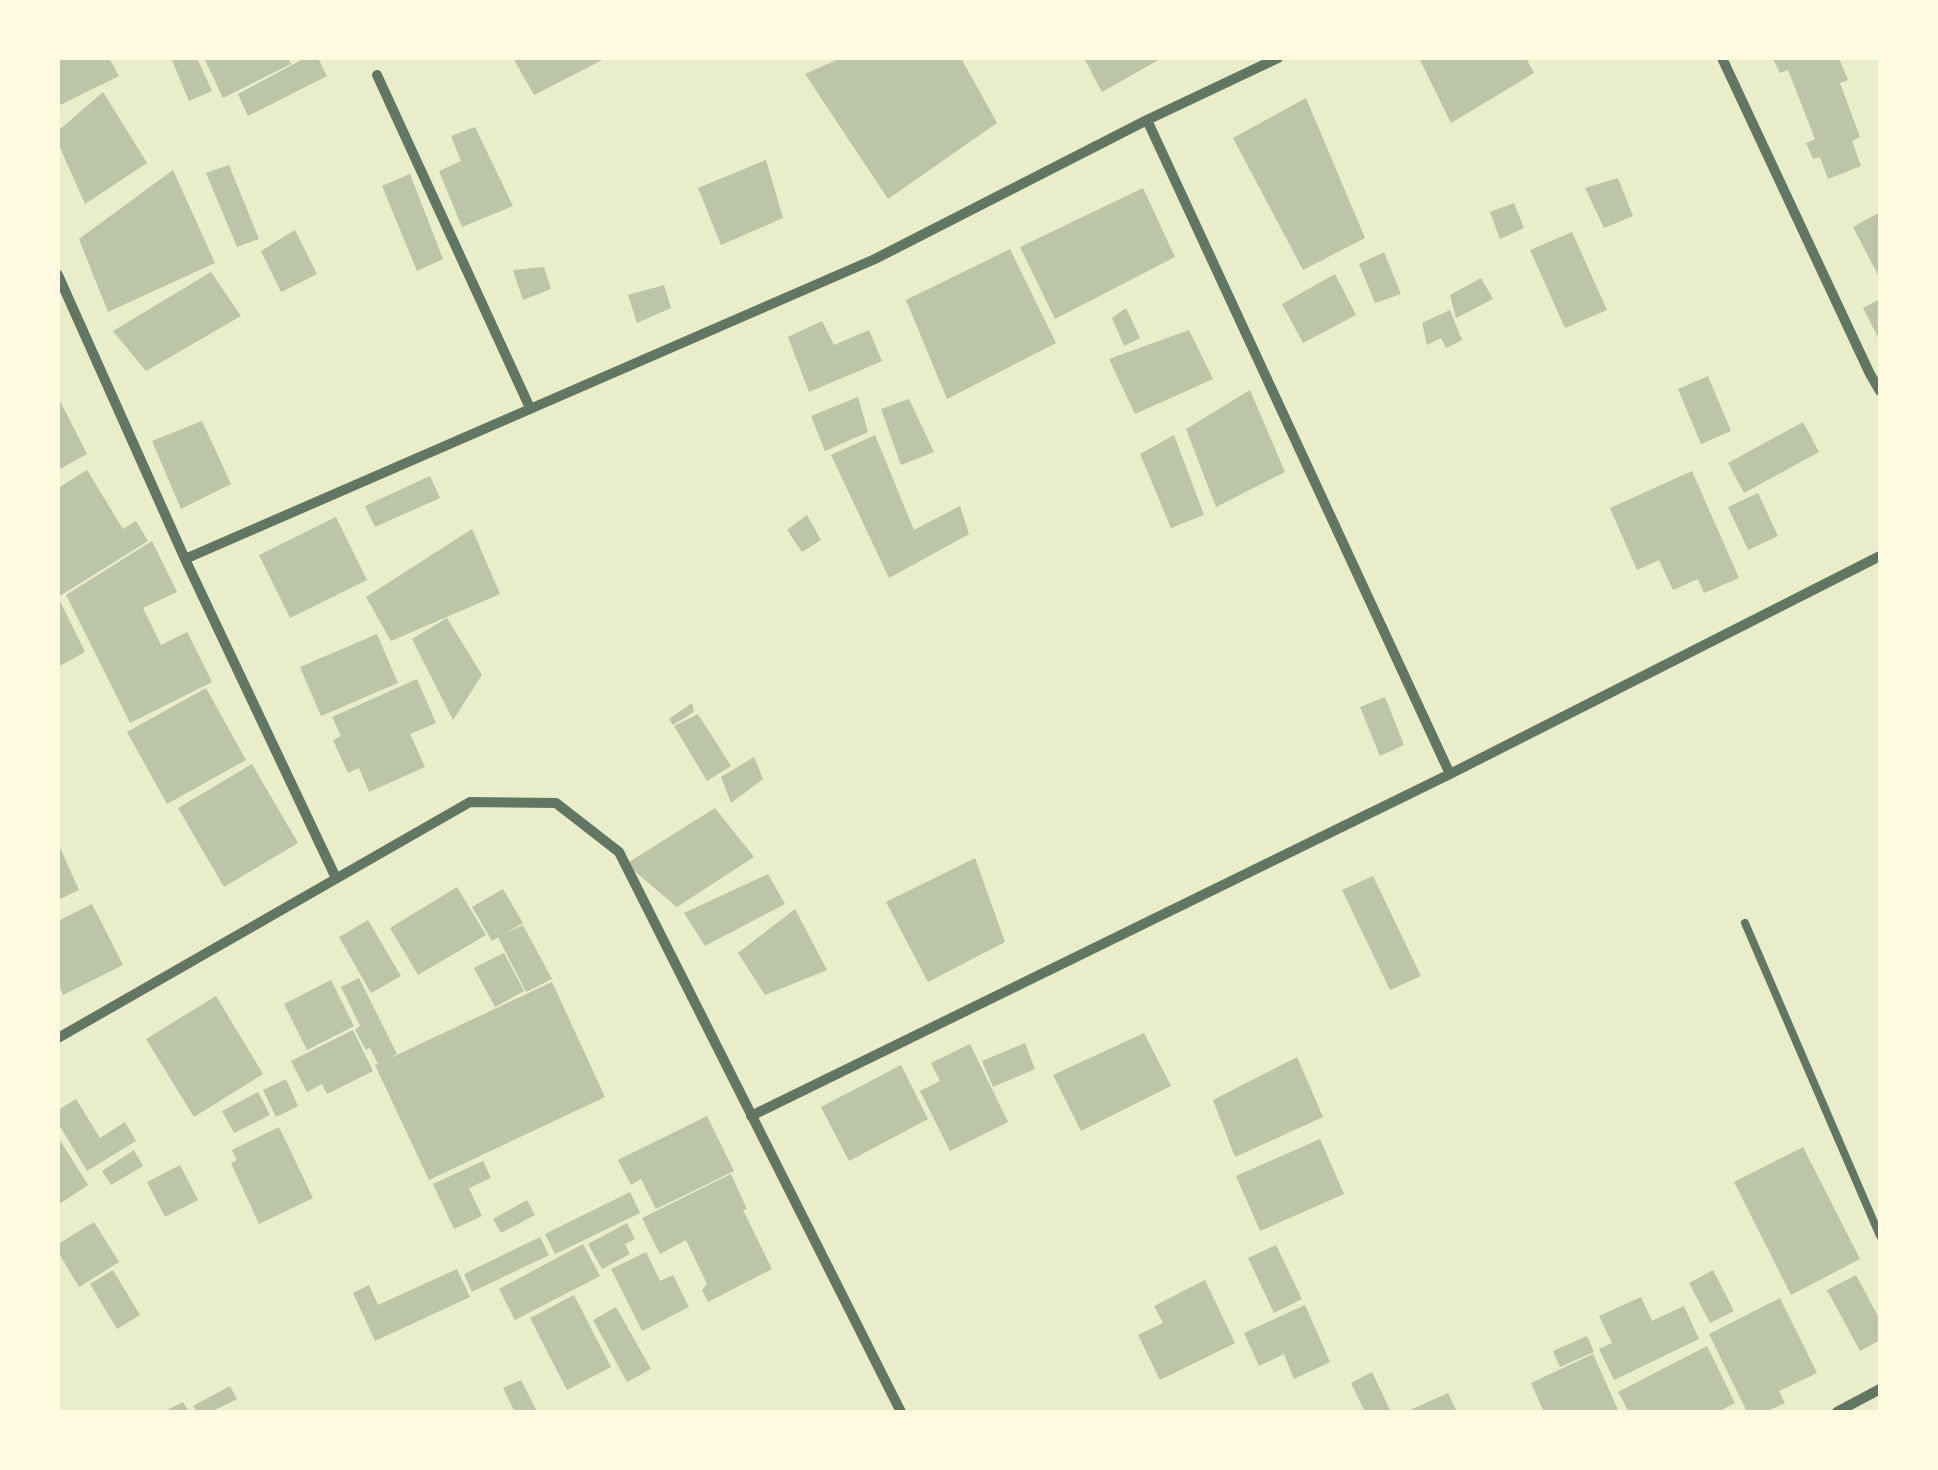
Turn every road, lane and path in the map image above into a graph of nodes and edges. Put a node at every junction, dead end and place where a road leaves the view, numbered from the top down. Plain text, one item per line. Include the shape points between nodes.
1 (1278, 58) edge
2 (1722, 58) edge
3 (377, 75) dead end
4 (1147, 120) junction
5 (58, 275) edge
6 (1880, 391) edge
7 (530, 408) junction
8 (1880, 556) edge
9 (185, 558) junction
10 (1450, 774) junction
11 (336, 878) junction
12 (1745, 923) dead end
13 (58, 1038) edge
14 (751, 1116) junction
15 (1880, 1236) edge
16 (1880, 1390) edge
17 (901, 1412) edge
18 (1837, 1412) edge

1 - 4 street
2 - 6 street
3 - 7 street
4 - 7 street via 875,259
4 - 10 street
5 - 9 street
7 - 9 street
8 - 10 street
9 - 11 street
10 - 14 street
11 - 13 street
11 - 14 street via 470,802 556,803 619,852
12 - 15 lane
14 - 17 street
16 - 18 street

